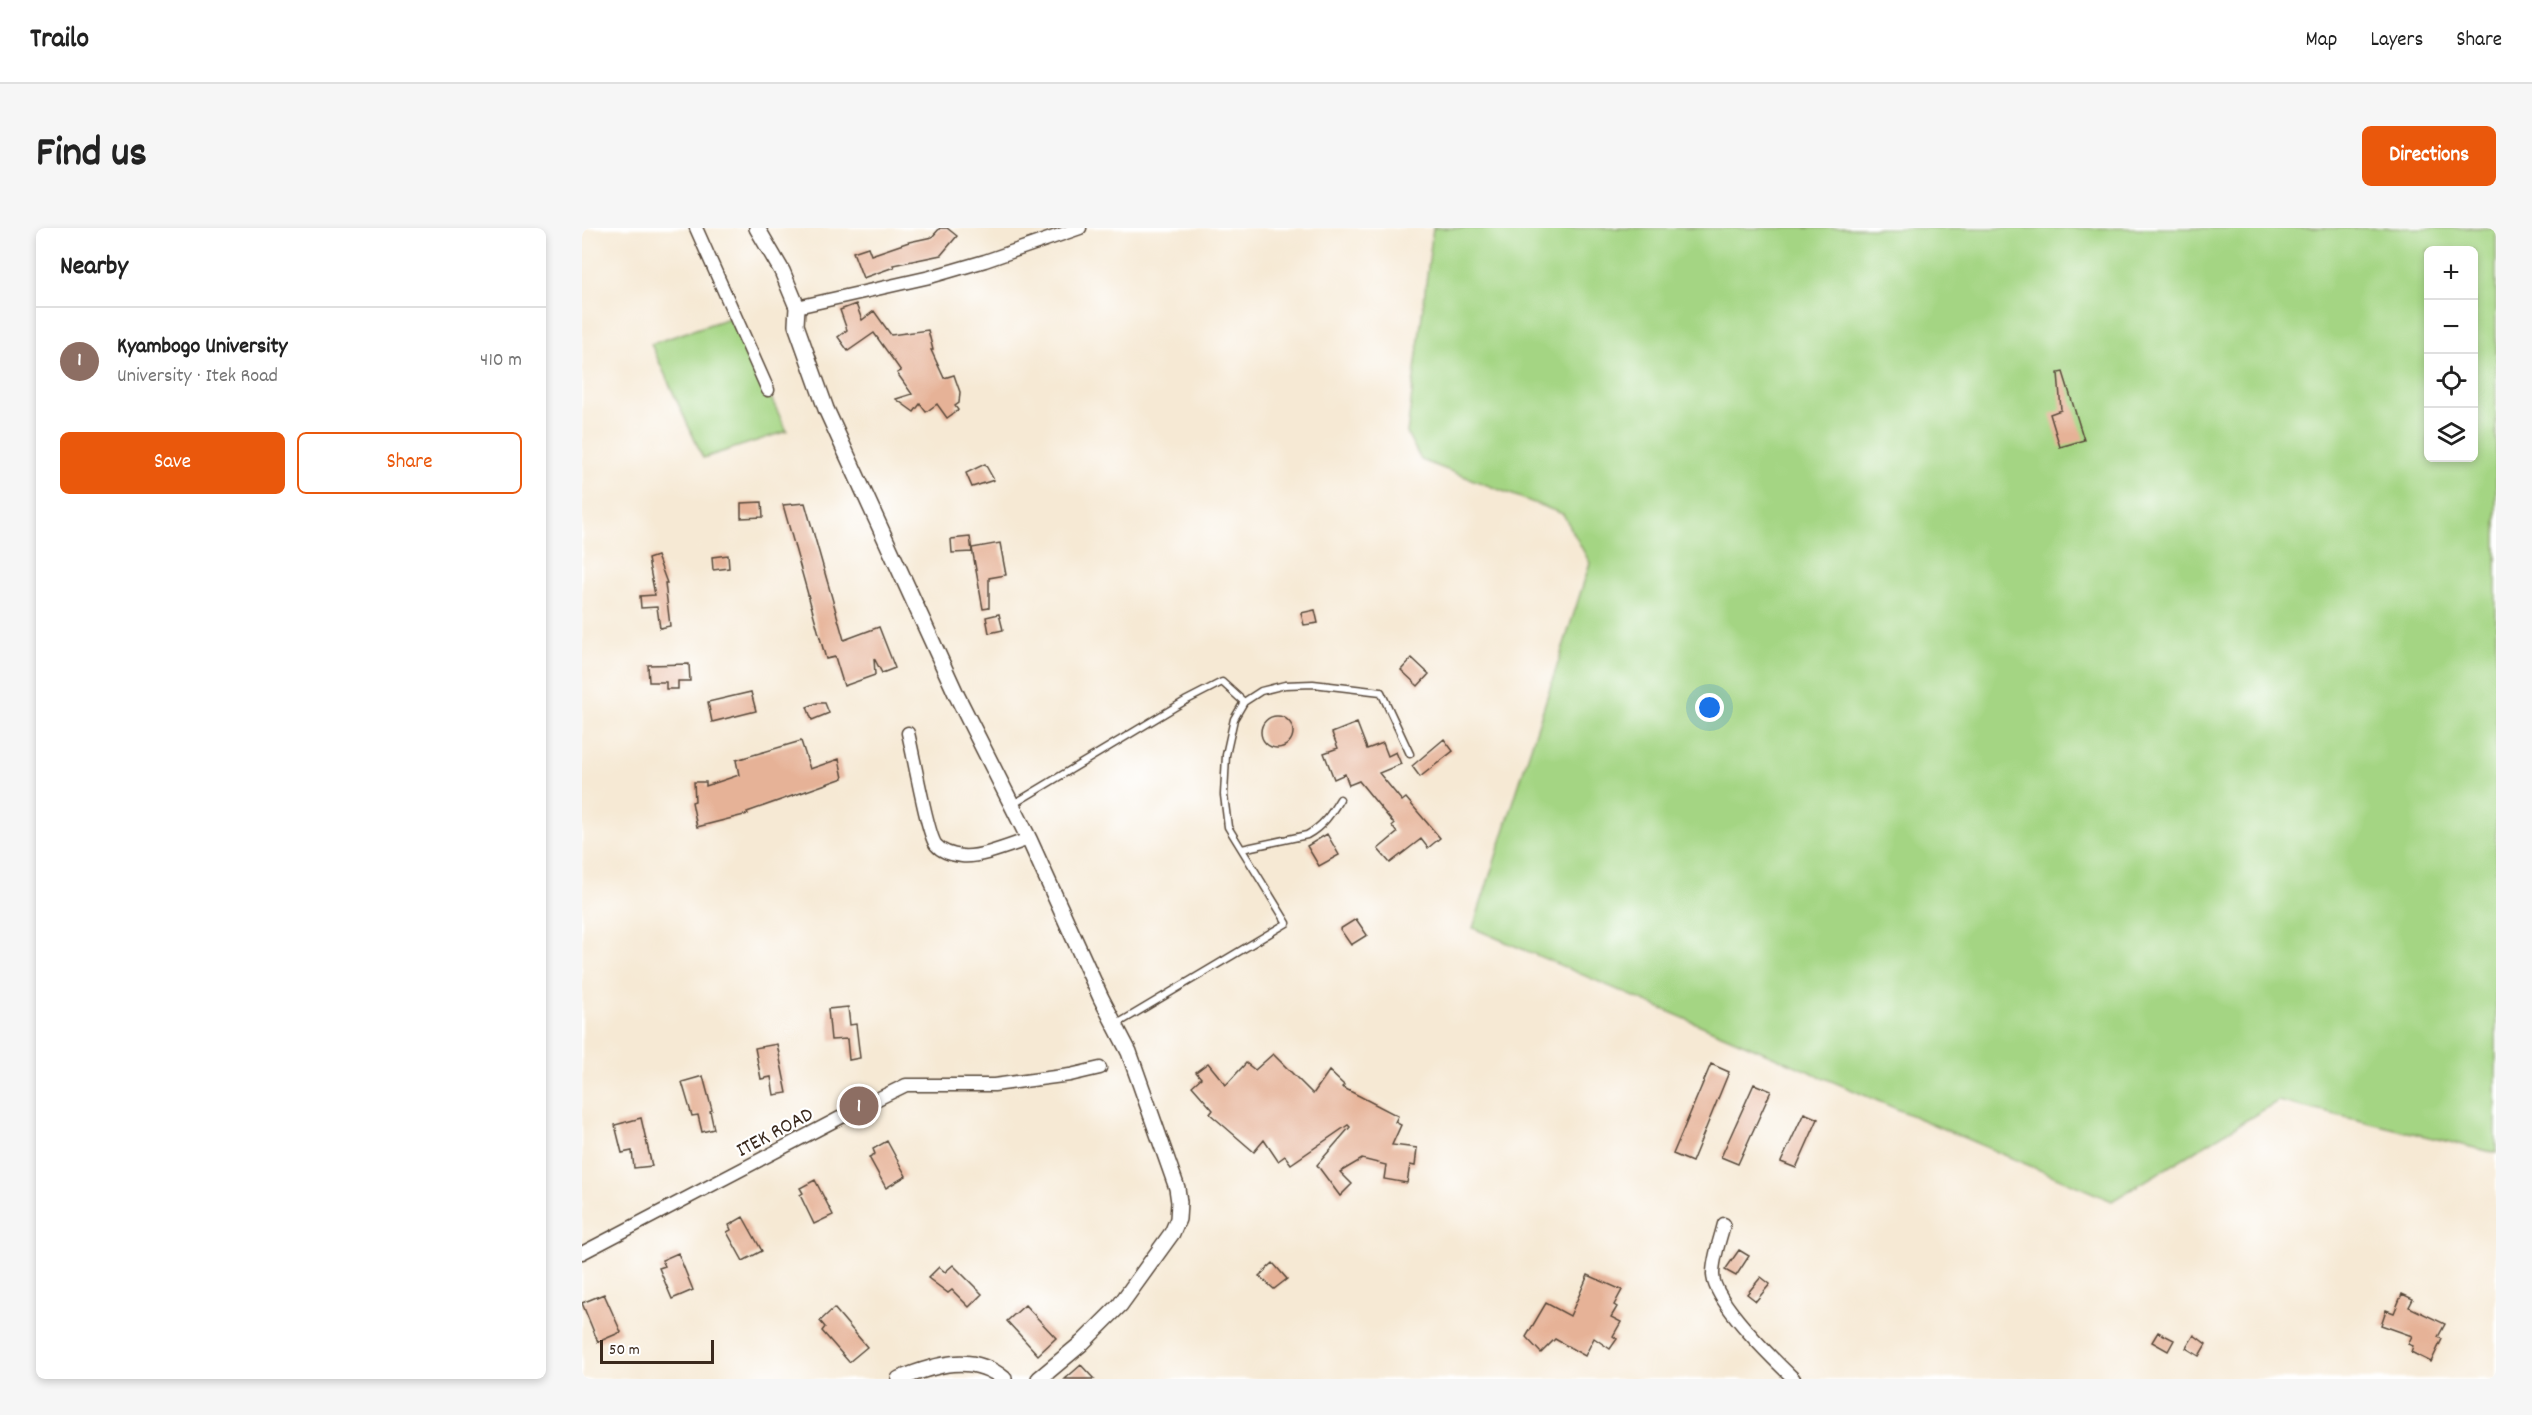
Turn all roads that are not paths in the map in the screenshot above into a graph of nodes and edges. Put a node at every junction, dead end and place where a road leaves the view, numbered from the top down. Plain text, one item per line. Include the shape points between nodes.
1 (696, 228) edge
2 (758, 228) edge
3 (1080, 228) edge
4 (797, 307) junction
5 (768, 390) dead end
6 (1244, 702) junction
7 (908, 733) dead end
8 (1410, 754) dead end
9 (1340, 800) dead end
10 (1011, 805) junction
11 (1029, 838) junction
12 (1242, 849) junction
13 (1116, 1024) junction
14 (1100, 1068) dead end
15 (1724, 1224) dead end
16 (582, 1253) edge
17 (900, 1379) edge
18 (1004, 1379) edge
19 (1039, 1379) edge
20 (1794, 1379) edge

1 - 5 street
2 - 4 street
3 - 4 street via 930,277
4 - 10 street via 796,326 826,409
6 - 8 lane via 1261,691 1285,685 1313,684 1381,692
6 - 10 lane via 1222,682
6 - 12 lane via 1234,718 1226,755 1224,795 1228,827
7 - 11 street via 936,845 963,856
9 - 12 lane via 1329,818 1307,835
10 - 11 street
11 - 13 street
12 - 13 lane via 1287,923
13 - 19 street via 1177,1188 1178,1219 1120,1305
14 - 16 street, ITEK ROAD via 994,1085 906,1085
15 - 20 street via 1712,1276 1716,1287 1741,1324
17 - 18 street via 954,1362 976,1365

